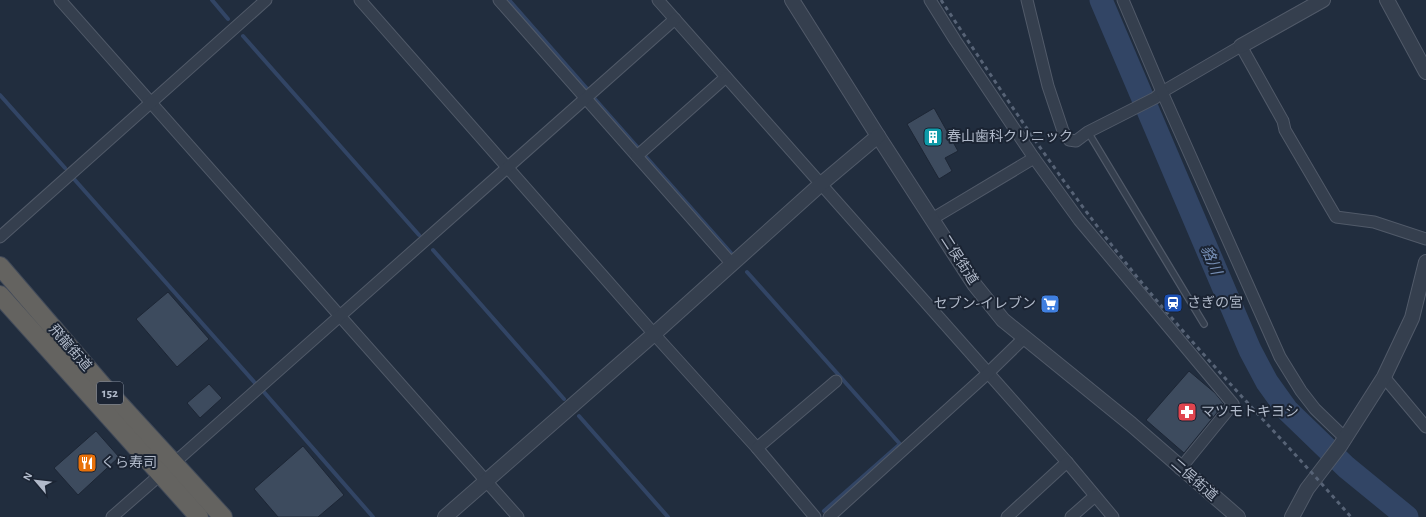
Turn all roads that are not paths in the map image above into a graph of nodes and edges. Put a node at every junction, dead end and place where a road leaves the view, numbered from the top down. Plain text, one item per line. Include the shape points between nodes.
1 (60, 0) edge
2 (266, 0) edge
3 (360, 0) edge
4 (499, 0) edge
5 (658, 0) edge
6 (792, 0) edge
7 (930, 0) edge
8 (1027, 0) edge
9 (1123, 0) edge
10 (1323, 0) edge
11 (1387, 0) edge
12 (675, 19) junction
13 (1241, 46) junction
14 (1426, 72) edge
15 (726, 77) junction
16 (1158, 95) junction
17 (586, 99) junction
18 (151, 104) junction
19 (1088, 132) junction
20 (878, 136) junction
21 (637, 156) junction
22 (1034, 158) junction
23 (508, 169) junction
24 (821, 184) junction
25 (932, 219) junction
26 (0, 237) edge
27 (1426, 239) edge
28 (1426, 262) edge
29 (732, 264) junction
30 (0, 266) edge
31 (0, 296) edge
32 (340, 315) junction
33 (1204, 324) dead end
34 (654, 334) junction
35 (1025, 337) junction
36 (987, 374) junction
37 (1384, 377) junction
38 (836, 381) dead end
39 (1426, 427) edge
40 (1342, 442) junction
41 (757, 448) junction
42 (1067, 462) junction
43 (174, 463) junction
44 (1180, 468) junction
45 (161, 474) junction
46 (485, 481) junction
47 (1094, 496) junction
48 (112, 517) edge
49 (199, 517) edge
50 (222, 517) edge
51 (445, 517) edge
52 (518, 517) edge
53 (815, 517) edge
54 (829, 517) edge
55 (1007, 517) edge
56 (1071, 517) edge
57 (1113, 517) edge
58 (1238, 517) edge
59 (1292, 517) edge

1 - 18 street
2 - 18 street
3 - 23 street
4 - 17 street
5 - 12 street
6 - 20 street, 二俣街道
7 - 22 street
8 - 19 street via 1048,86 1063,131 1069,140 1076,141
9 - 16 street
10 - 13 street
11 - 14 street
12 - 15 street
12 - 17 street
13 - 16 street
13 - 27 street via 1283,121 1285,130 1336,216 1374,222
15 - 21 street
15 - 24 street
16 - 19 street
16 - 40 street via 1280,357 1300,391
17 - 21 street
17 - 23 street
18 - 26 street
18 - 32 street
19 - 33 lane
20 - 24 street
20 - 25 street, 二俣街道
21 - 29 street
22 - 25 street
22 - 44 street via 1079,220 1232,404
23 - 32 street
23 - 34 street
24 - 29 street
24 - 36 street
25 - 35 street, 二俣街道 via 974,284 1003,320
28 - 37 street via 1412,318
29 - 34 street
30 - 43 highway, 飛龍街道 / 152 via 103,386
31 - 45 highway, 飛龍街道 / 152
32 - 43 street
32 - 46 street
34 - 41 street
34 - 46 street
35 - 36 street
35 - 44 street, 二俣街道
36 - 42 street
36 - 54 street
37 - 39 street
37 - 40 street
38 - 41 street
40 - 59 street via 1307,489
41 - 53 street
42 - 47 street
42 - 55 street
43 - 50 highway, 飛龍街道 / 152
44 - 58 street, 二俣街道
45 - 48 street
45 - 49 highway, 飛龍街道 / 152
46 - 51 street
46 - 52 street
47 - 56 street
47 - 57 street

